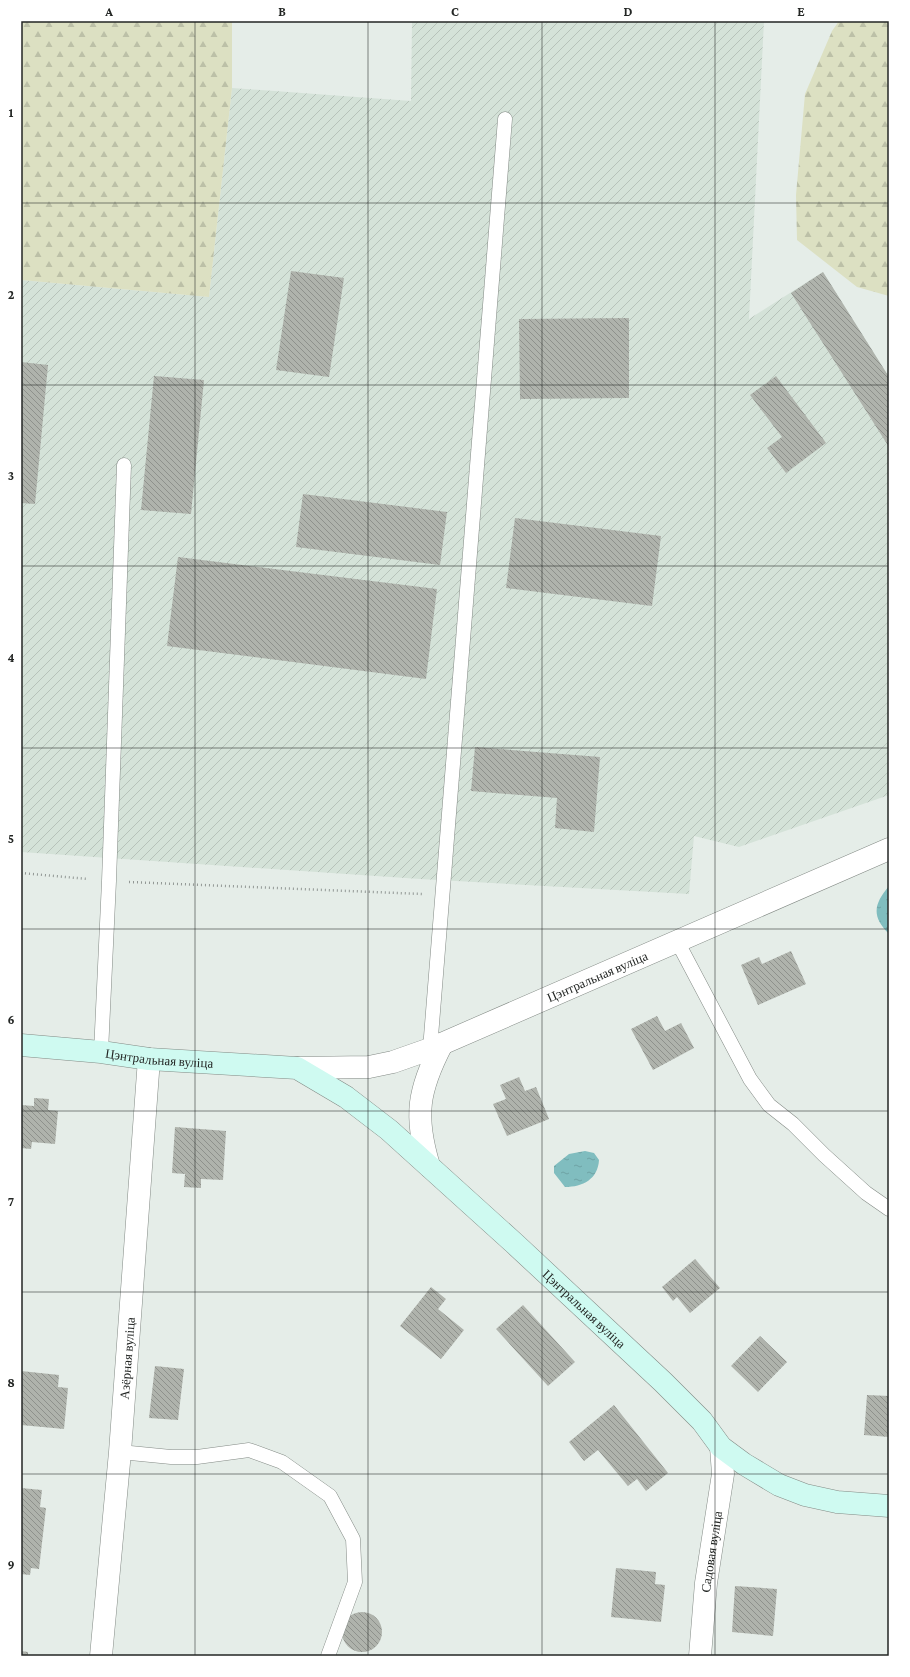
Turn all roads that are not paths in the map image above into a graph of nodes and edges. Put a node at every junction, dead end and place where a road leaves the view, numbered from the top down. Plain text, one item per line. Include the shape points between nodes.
1 (505, 119) dead end
2 (124, 465) dead end
3 (889, 849) edge
4 (677, 941) junction
5 (21, 1045) edge
6 (436, 1046) junction
7 (101, 1052) junction
8 (149, 1059) junction
9 (297, 1068) junction
10 (429, 1166) junction
11 (889, 1209) edge
12 (721, 1447) junction
13 (120, 1452) junction
14 (889, 1506) edge
15 (101, 1656) edge
16 (328, 1656) edge
17 (700, 1656) edge

1 - 6 lane via 442,895
2 - 7 lane
3 - 4 street, Цэнтральная вуліца
4 - 6 street, Цэнтральная вуліца
4 - 11 lane via 750,1079 769,1104 866,1193
5 - 7 street, Цэнтральная вуліца
6 - 9 street, Цэнтральная вуліца via 393,1062 369,1067
6 - 10 street via 421,1096 420,1131
7 - 8 street, Цэнтральная вуліца
8 - 9 street, Цэнтральная вуліца
8 - 13 street, Азёрная вуліца
9 - 10 street, Цэнтральная вуліца via 346,1097
10 - 12 street, Цэнтральная вуліца via 682,1400
12 - 14 street, Цэнтральная вуліца via 779,1485 805,1495 837,1502
12 - 17 street, Садовая вуліца via 723,1474 707,1575
13 - 15 street, Азёрная вуліца
13 - 16 lane via 171,1458 249,1450 282,1462 330,1496 353,1539 355,1582

